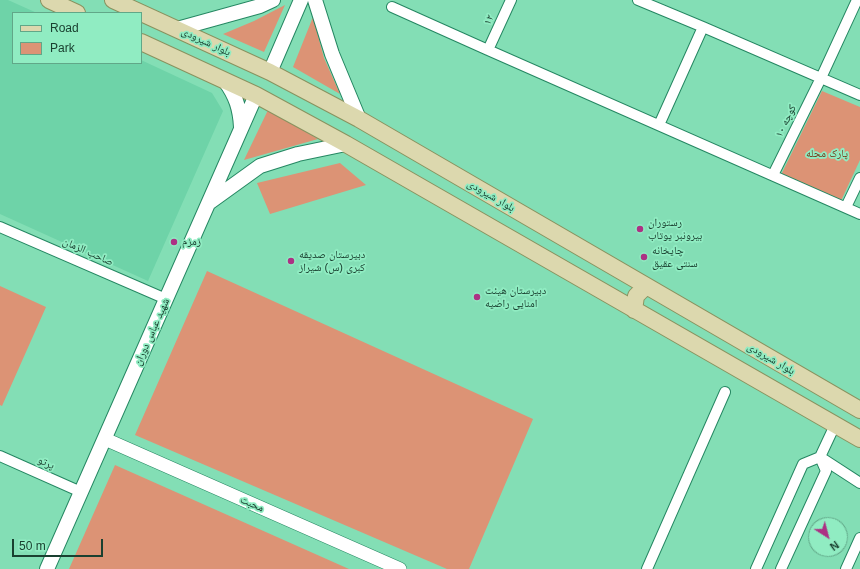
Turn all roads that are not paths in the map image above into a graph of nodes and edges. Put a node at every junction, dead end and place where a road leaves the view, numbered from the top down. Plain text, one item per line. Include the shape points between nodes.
1 (49, 0) edge
2 (113, 0) edge
3 (272, 0) edge
4 (301, 0) edge
5 (315, 0) edge
6 (511, 0) edge
7 (638, 0) edge
8 (857, 0) edge
9 (392, 7) dead end
10 (75, 12) edge
11 (139, 12) edge
12 (142, 13) edge
13 (703, 27) junction
14 (177, 29) junction
15 (142, 42) edge
16 (488, 50) junction
17 (270, 72) junction
18 (821, 78) junction
19 (225, 81) junction
20 (256, 95) junction
21 (860, 95) edge
22 (359, 119) junction
23 (659, 125) junction
24 (241, 129) junction
25 (346, 144) junction
26 (773, 175) junction
27 (860, 178) edge
28 (209, 202) junction
29 (846, 207) junction
30 (860, 214) edge
31 (0, 227) edge
32 (627, 275) junction
33 (646, 286) junction
34 (614, 298) junction
35 (166, 299) junction
36 (634, 310) junction
37 (725, 392) dead end
38 (860, 410) edge
39 (835, 425) junction
40 (105, 439) junction
41 (860, 440) edge
42 (0, 456) edge
43 (820, 457) junction
44 (860, 483) edge
45 (81, 492) junction
46 (860, 538) edge
47 (48, 569) edge
48 (400, 569) edge
49 (647, 569) edge
50 (756, 569) edge
51 (781, 569) edge
52 (846, 569) edge

1 - 10 main road
2 - 11 main road, بلوار شیرودی
3 - 14 main road via 260,6
4 - 17 main road
5 - 22 main road via 332,54
6 - 16 street, ۱۲
7 - 13 street
8 - 18 street, کوچه ۱۰
9 - 16 street
12 - 14 main road, بلوار شیرودی
13 - 18 street
13 - 23 street
14 - 17 main road, بلوار شیرودی
15 - 19 main road
16 - 23 street
17 - 22 main road, بلوار شیرودی
18 - 21 street
18 - 26 street, کوچه ۱۰
19 - 20 main road
19 - 24 main road via 238,104
20 - 24 main road, شهید عباس دوران
20 - 25 main road
22 - 32 main road, بلوار شیرودی
23 - 26 street
24 - 28 main road, شهید عباس دوران
25 - 28 main road via 298,154 260,166
25 - 34 main road
26 - 29 street
27 - 29 street
28 - 35 main road, شهید عباس دوران
29 - 30 street
31 - 35 street, صاحب الزمان
32 - 33 main road, بلوار شیرودی
32 - 34 main road via 624,289
33 - 36 main road via 636,296
33 - 38 main road, بلوار شیرودی
34 - 36 main road
35 - 40 main road, شهید عباس دوران
36 - 39 main road
37 - 49 street
39 - 41 main road
39 - 43 street
40 - 45 main road, شهید عباس دوران
40 - 48 street, محبت
42 - 45 street, پرتو
43 - 44 street
43 - 50 street via 803,464
43 - 51 street via 826,471
45 - 47 main road, شهید عباس دوران
46 - 52 street

